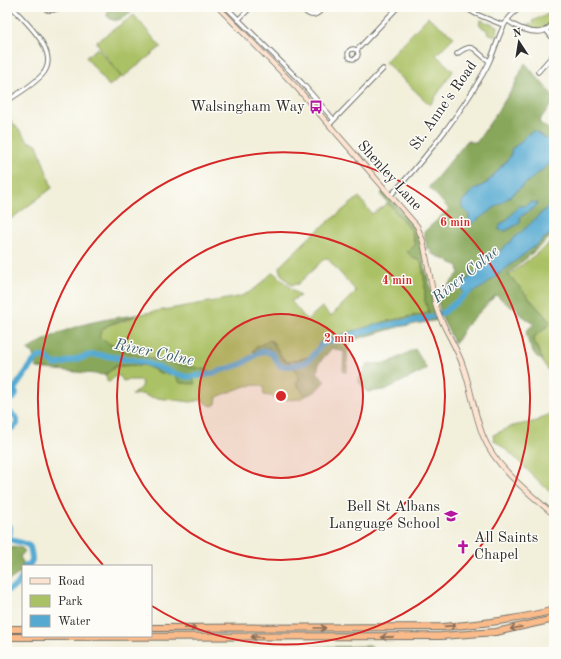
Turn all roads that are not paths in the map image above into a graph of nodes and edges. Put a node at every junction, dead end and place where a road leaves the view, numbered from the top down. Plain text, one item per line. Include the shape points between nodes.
1 (12, 7) edge
2 (46, 7) edge
3 (63, 7) edge
4 (218, 7) edge
5 (226, 7) edge
6 (251, 7) edge
7 (300, 7) edge
8 (325, 7) edge
9 (398, 7) edge
10 (464, 7) edge
11 (522, 7) edge
12 (238, 20) junction
13 (507, 20) junction
14 (554, 22) edge
15 (234, 24) junction
16 (504, 25) junction
17 (546, 30) junction
18 (554, 40) edge
19 (357, 50) dead end
20 (457, 54) dead end
21 (554, 54) edge
22 (490, 61) junction
23 (383, 69) dead end
24 (538, 72) dead end
25 (7, 101) edge
26 (334, 120) junction
27 (329, 125) junction
28 (391, 194) junction
29 (554, 514) edge
30 (554, 610) edge
31 (554, 620) edge
32 (22, 628) edge
33 (152, 628) edge
34 (7, 629) edge
35 (7, 637) edge
36 (22, 637) edge
37 (152, 637) edge
38 (554, 649) edge
39 (540, 652) edge

1 - 25 street via 41,41 48,59 42,75
2 - 3 street via 50,11
4 - 15 main road, Shenley Lane
5 - 12 street
6 - 12 street
7 - 8 street via 313,16
9 - 19 street
10 - 16 street
11 - 13 street, St. Anne's Road
12 - 15 street
12 - 26 street via 302,83
13 - 16 street, St. Anne's Road
13 - 17 street via 516,27 526,30
14 - 17 street
15 - 27 main road, Shenley Lane via 298,89
16 - 22 street, St. Anne's Road
17 - 18 street
20 - 22 street via 468,47
21 - 24 street
22 - 28 street, St. Anne's Road via 462,106 426,154
23 - 26 street
26 - 27 street
27 - 28 main road, Shenley Lane
28 - 29 main road, Shenley Lane via 420,230 436,308 463,366 483,435 492,454
33 -> 30 highway via 443,627 515,619
31 -> 37 highway via 496,632 441,636
32 - 34 highway
36 -> 35 highway
38 - 39 main road

